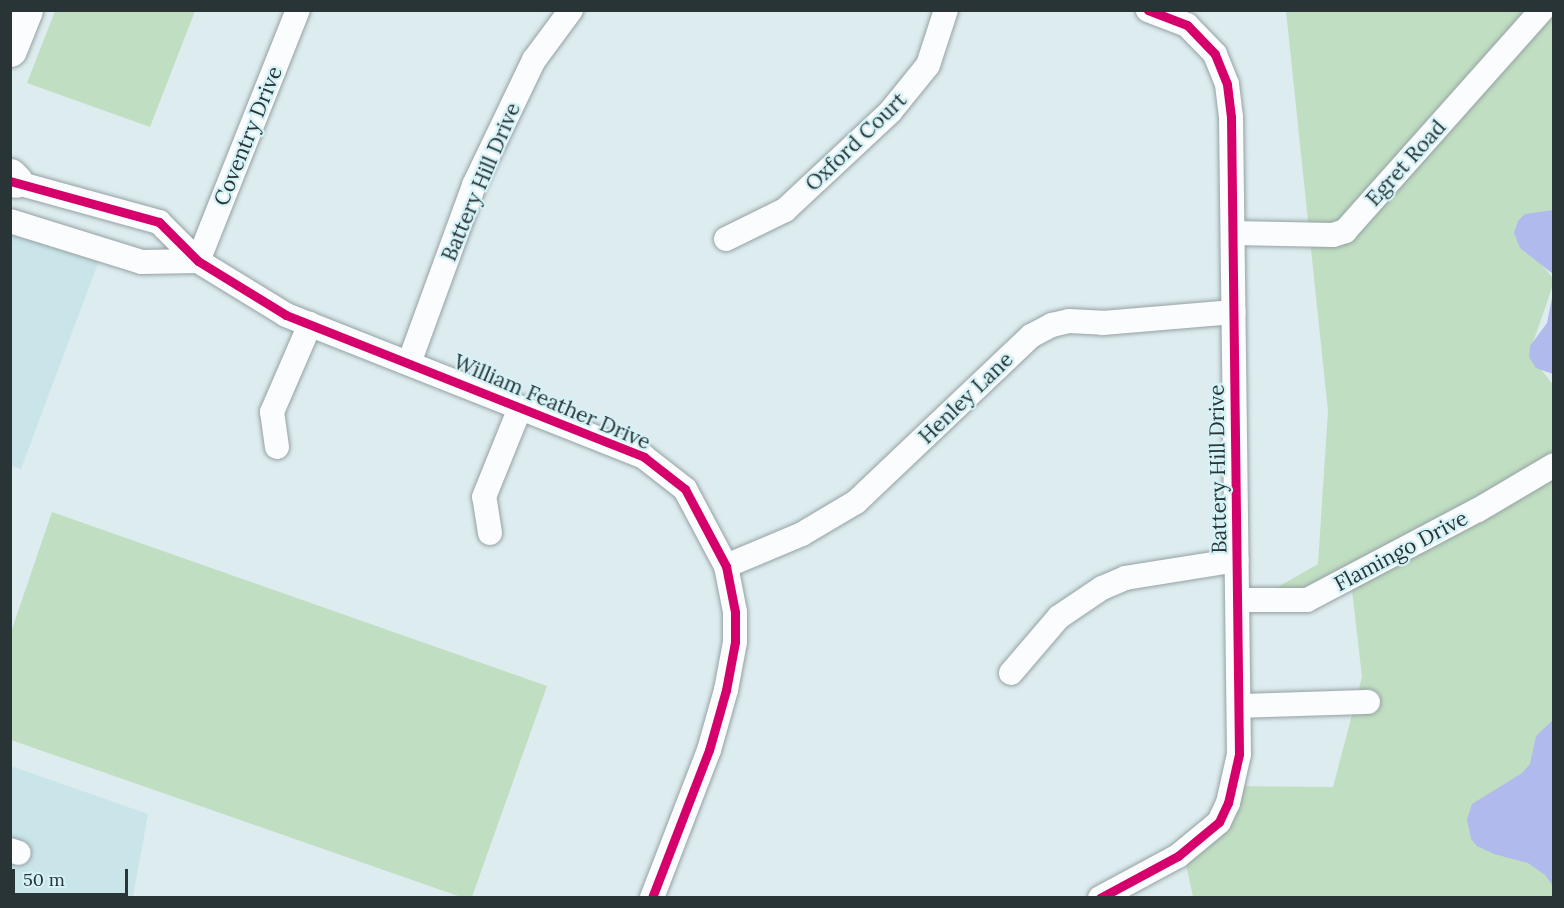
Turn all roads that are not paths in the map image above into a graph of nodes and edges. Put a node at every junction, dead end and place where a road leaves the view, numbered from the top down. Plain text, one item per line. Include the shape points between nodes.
1 (26, 10) edge
2 (298, 10) edge
3 (571, 10) edge
4 (946, 10) edge
5 (1148, 10) edge
6 (1542, 10) edge
7 (10, 50) edge
8 (12, 179) edge
9 (10, 221) edge
10 (1233, 233) junction
11 (726, 239) dead end
12 (198, 261) junction
13 (1234, 312) junction
14 (310, 324) junction
15 (409, 363) junction
16 (520, 408) junction
17 (277, 447) dead end
18 (1554, 465) edge
19 (490, 533) dead end
20 (1237, 560) junction
21 (726, 566) junction
22 (1238, 600) junction
23 (1011, 673) dead end
24 (1368, 702) dead end
25 (1239, 706) junction
26 (652, 897) edge
27 (1100, 897) edge

1 - 7 highway
2 - 12 street, Coventry Drive
3 - 15 street, Battery Hill Drive via 534,60 474,185
4 - 11 street, Oxford Court via 928,65 890,112 785,210
5 - 10 street, Battery Hill Drive via 1187,25 1215,54 1225,78 1231,117
6 - 10 street, Egret Road via 1345,231 1333,235
8 - 12 street, William Feather Drive via 159,222
9 - 12 street via 142,262
10 - 13 street, Battery Hill Drive
12 - 14 street, William Feather Drive via 286,315
13 - 20 street, Battery Hill Drive
13 - 21 street, Henley Lane via 1052,325 1031,336 856,502 802,534
14 - 15 street, William Feather Drive
14 - 17 street via 272,412
15 - 16 street, William Feather Drive
16 - 19 street via 484,497
16 - 21 street, William Feather Drive via 644,457 685,489
18 - 22 street, Flamingo Drive via 1478,510 1307,600
20 - 22 street, Battery Hill Drive
20 - 23 street via 1125,578 1102,588 1059,616
21 - 26 street, William Feather Drive via 735,612 735,642 726,690 709,750
22 - 25 street, Battery Hill Drive
24 - 25 street
25 - 27 street, Battery Hill Drive via 1239,754 1228,803 1219,822 1178,856

